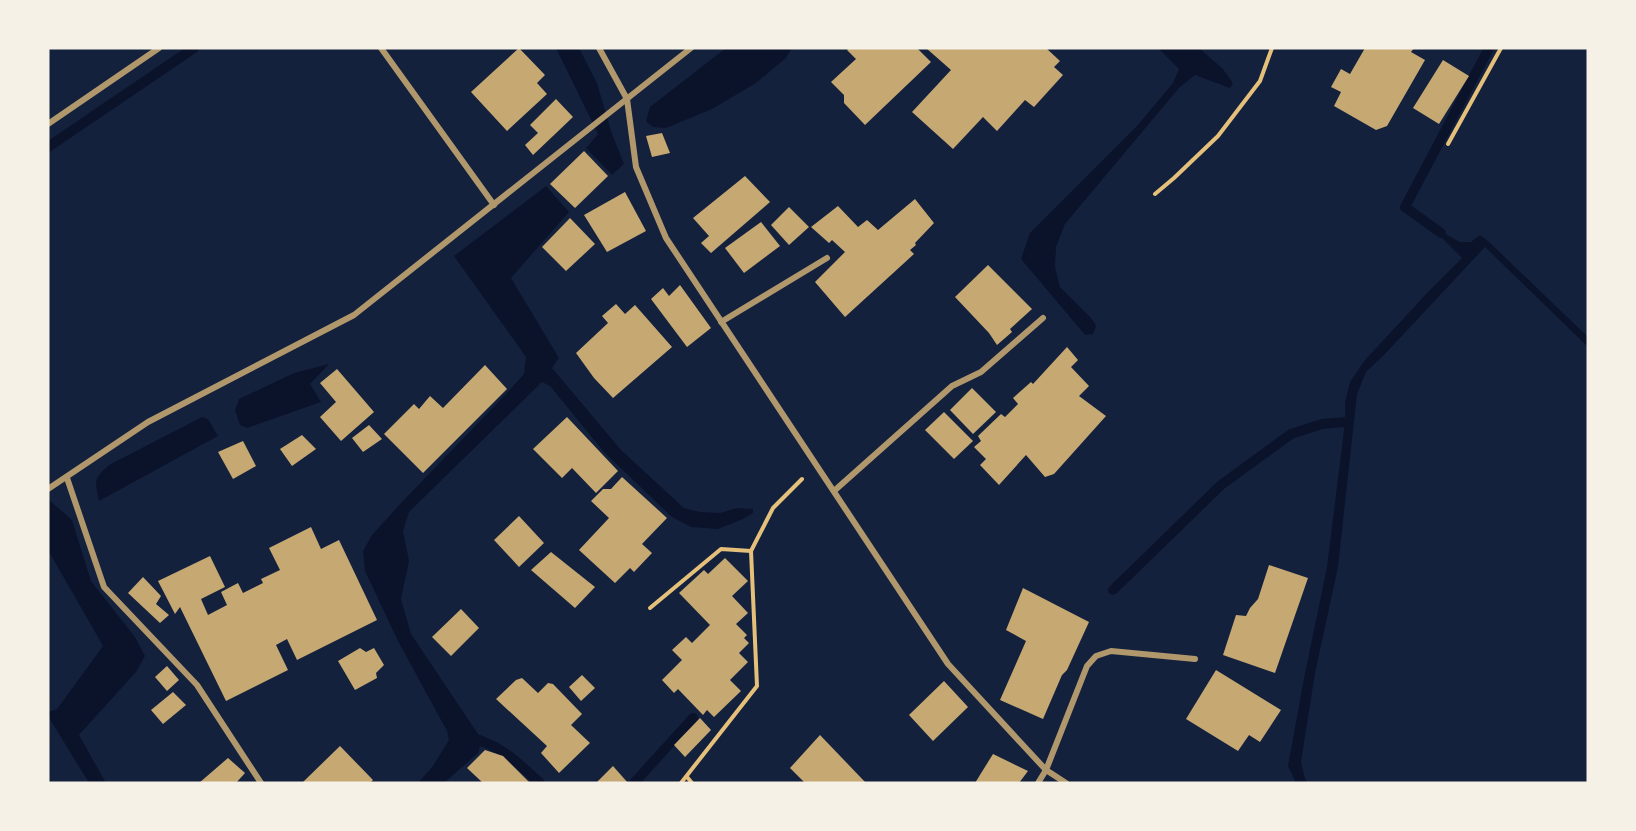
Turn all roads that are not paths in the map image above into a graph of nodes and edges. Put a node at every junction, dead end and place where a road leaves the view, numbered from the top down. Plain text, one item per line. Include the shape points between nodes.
1 (159, 48) edge
2 (381, 48) edge
3 (599, 48) edge
4 (691, 48) edge
5 (627, 99) junction
6 (48, 124) edge
7 (494, 205) junction
8 (827, 258) dead end
9 (1043, 318) dead end
10 (721, 322) junction
11 (67, 478) junction
12 (48, 489) edge
13 (834, 491) junction
14 (1195, 659) dead end
15 (1046, 770) junction
16 (261, 783) edge
17 (1038, 783) edge
18 (1066, 783) edge

1 - 6 street
2 - 7 street
3 - 5 street
4 - 5 street
5 - 7 street
5 - 10 street via 636,167 666,238
7 - 11 street via 354,315 148,422
8 - 10 street
9 - 13 street via 981,372 952,386
10 - 13 street
11 - 12 street
11 - 16 street via 104,587 197,685
13 - 15 street via 948,664
14 - 15 street via 1111,651 1096,656 1087,666
15 - 17 street
15 - 18 street

